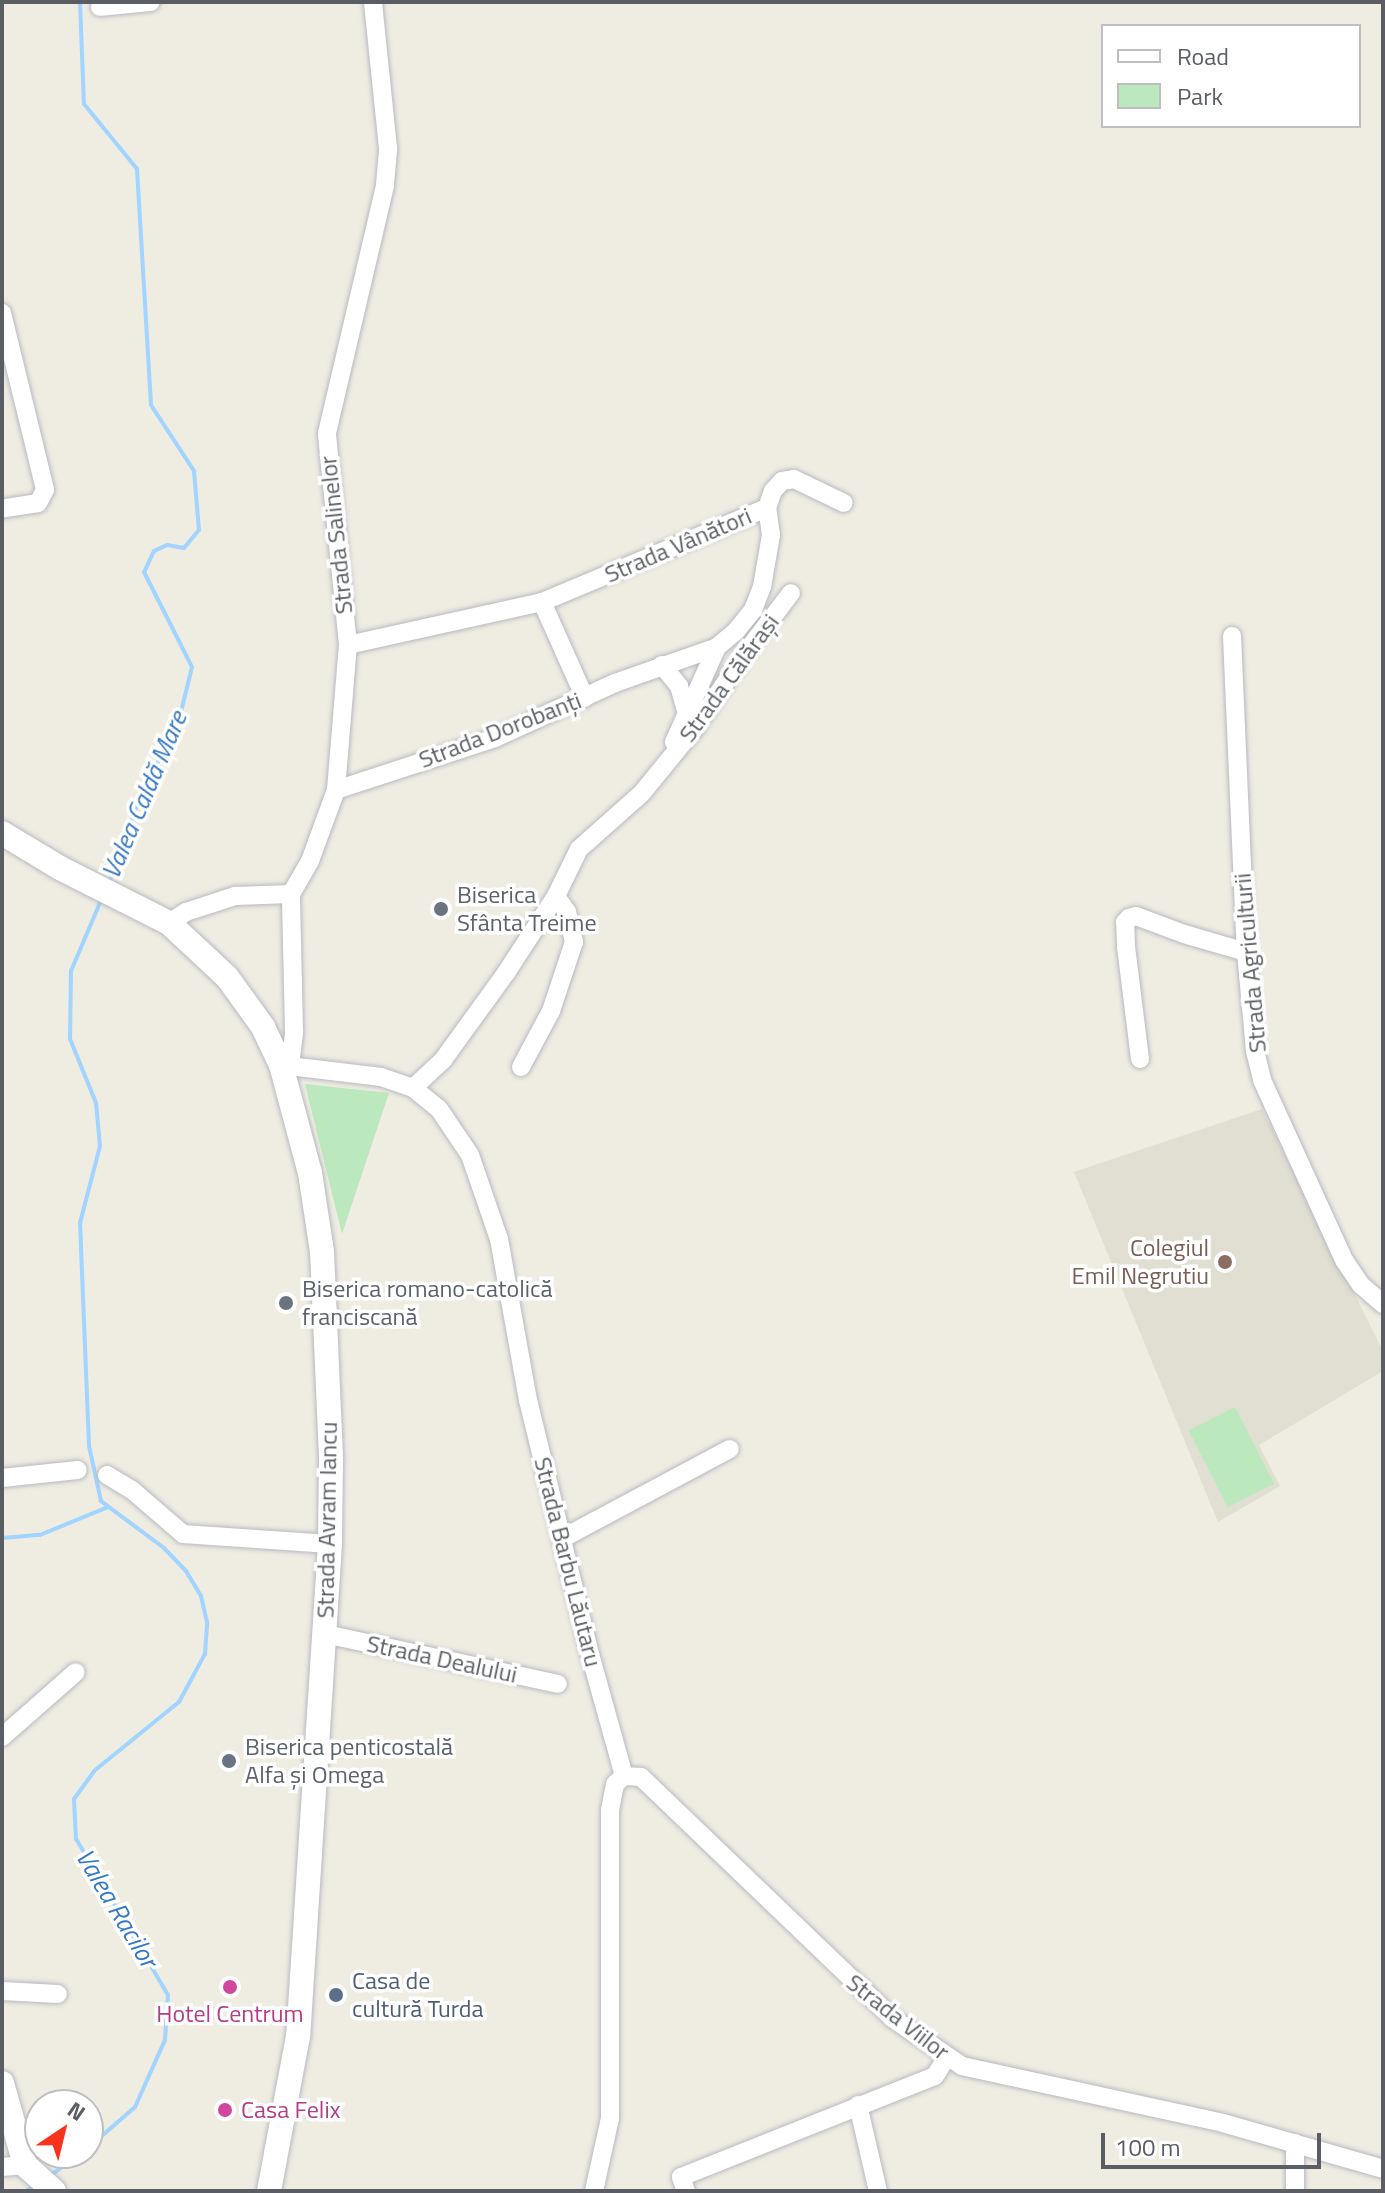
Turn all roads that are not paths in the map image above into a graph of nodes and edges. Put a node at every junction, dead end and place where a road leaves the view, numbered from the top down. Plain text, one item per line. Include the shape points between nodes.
1 (151, 2) edge
2 (373, 2) edge
3 (100, 7) dead end
4 (2, 313) edge
5 (844, 503) dead end
6 (767, 508) junction
7 (2, 509) edge
8 (791, 593) dead end
9 (542, 602) junction
10 (1232, 636) dead end
11 (348, 645) junction
12 (717, 647) junction
13 (662, 665) junction
14 (585, 698) junction
15 (686, 710) junction
16 (666, 762) junction
17 (336, 790) junction
18 (2, 833) edge
19 (2, 847) edge
20 (60, 868) junction
21 (291, 894) junction
22 (556, 896) junction
23 (169, 923) junction
24 (1246, 952) junction
25 (1140, 1059) dead end
26 (285, 1065) junction
27 (521, 1067) dead end
28 (413, 1088) junction
29 (1383, 1304) edge
30 (730, 1449) dead end
31 (78, 1470) dead end
32 (107, 1475) dead end
33 (2, 1478) edge
34 (563, 1538) junction
35 (330, 1544) junction
36 (325, 1634) junction
37 (76, 1672) dead end
38 (558, 1684) dead end
39 (2, 1737) edge
40 (624, 1776) junction
41 (2, 1991) edge
42 (58, 1994) dead end
43 (947, 2057) junction
44 (2, 2083) edge
45 (858, 2105) junction
46 (1295, 2143) junction
47 (274, 2161) junction
48 (19, 2168) edge
49 (1383, 2169) edge
50 (54, 2191) edge
51 (255, 2191) edge
52 (269, 2191) edge
53 (594, 2191) edge
54 (686, 2191) edge
55 (878, 2191) edge
56 (1295, 2191) edge

1 - 3 street
2 - 11 street, Strada Salinelor via 388,148 385,185 327,433
4 - 7 street via 45,490 38,503
5 - 6 street, Strada Vânători via 794,479 782,481
6 - 9 street, Strada Vânători
6 - 12 street, Strada Dorobanți via 771,535 762,587 753,610
8 - 16 street, Strada Călărași
9 - 11 street, Strada Vânători
9 - 14 street
10 - 24 street, Strada Agriculturii
11 - 17 street, Strada Salinelor
12 - 13 street, Strada Dorobanți
12 - 15 street, Strada Călărași
13 - 14 street, Strada Dorobanți
13 - 15 street via 679,686
14 - 17 street, Strada Dorobanți via 495,738
15 - 16 street, Strada Călărași via 680,734 663,756
16 - 22 street, Strada Călărași via 642,793 579,849
17 - 21 street, Strada Salinelor via 310,861
18 - 20 main road
19 - 20 main road
20 - 23 main road, Strada Avram Iancu
21 - 23 street via 235,896
21 - 26 street via 294,1031
22 - 27 street via 567,912 574,942 551,1011
22 - 28 street, Strada Călărași via 443,1060
23 - 26 main road, Strada Avram Iancu via 236,988
24 - 25 street via 1136,916 1125,922
24 - 29 street, Strada Agriculturii via 1262,1080 1344,1260
26 - 28 street, Strada Barbu Lăutaru via 381,1077
26 - 35 main road, Strada Avram Iancu via 322,1251
28 - 34 street, Strada Barbu Lăutaru via 456,1130 499,1239 528,1400
30 - 34 street
31 - 33 street
32 - 35 street via 183,1534
34 - 40 street, Strada Barbu Lăutaru
35 - 36 main road, Strada Avram Iancu
36 - 38 street, Strada Dealului
36 - 47 main road, Strada Avram Iancu via 298,2036
37 - 39 street
40 - 43 street, Strada Viilor via 641,1777 849,1980
40 - 53 street via 615,1784 610,1810 610,2118
41 - 42 street
43 - 45 street via 935,2076
43 - 46 street, Strada Viilor via 991,2074
44 - 48 main road
45 - 54 street via 681,2177
45 - 55 street
46 - 49 street, Strada Viilor
46 - 56 street
47 - 51 main road, Strada Avram Iancu
47 - 52 main road, Strada Avram Iancu
48 - 50 main road

